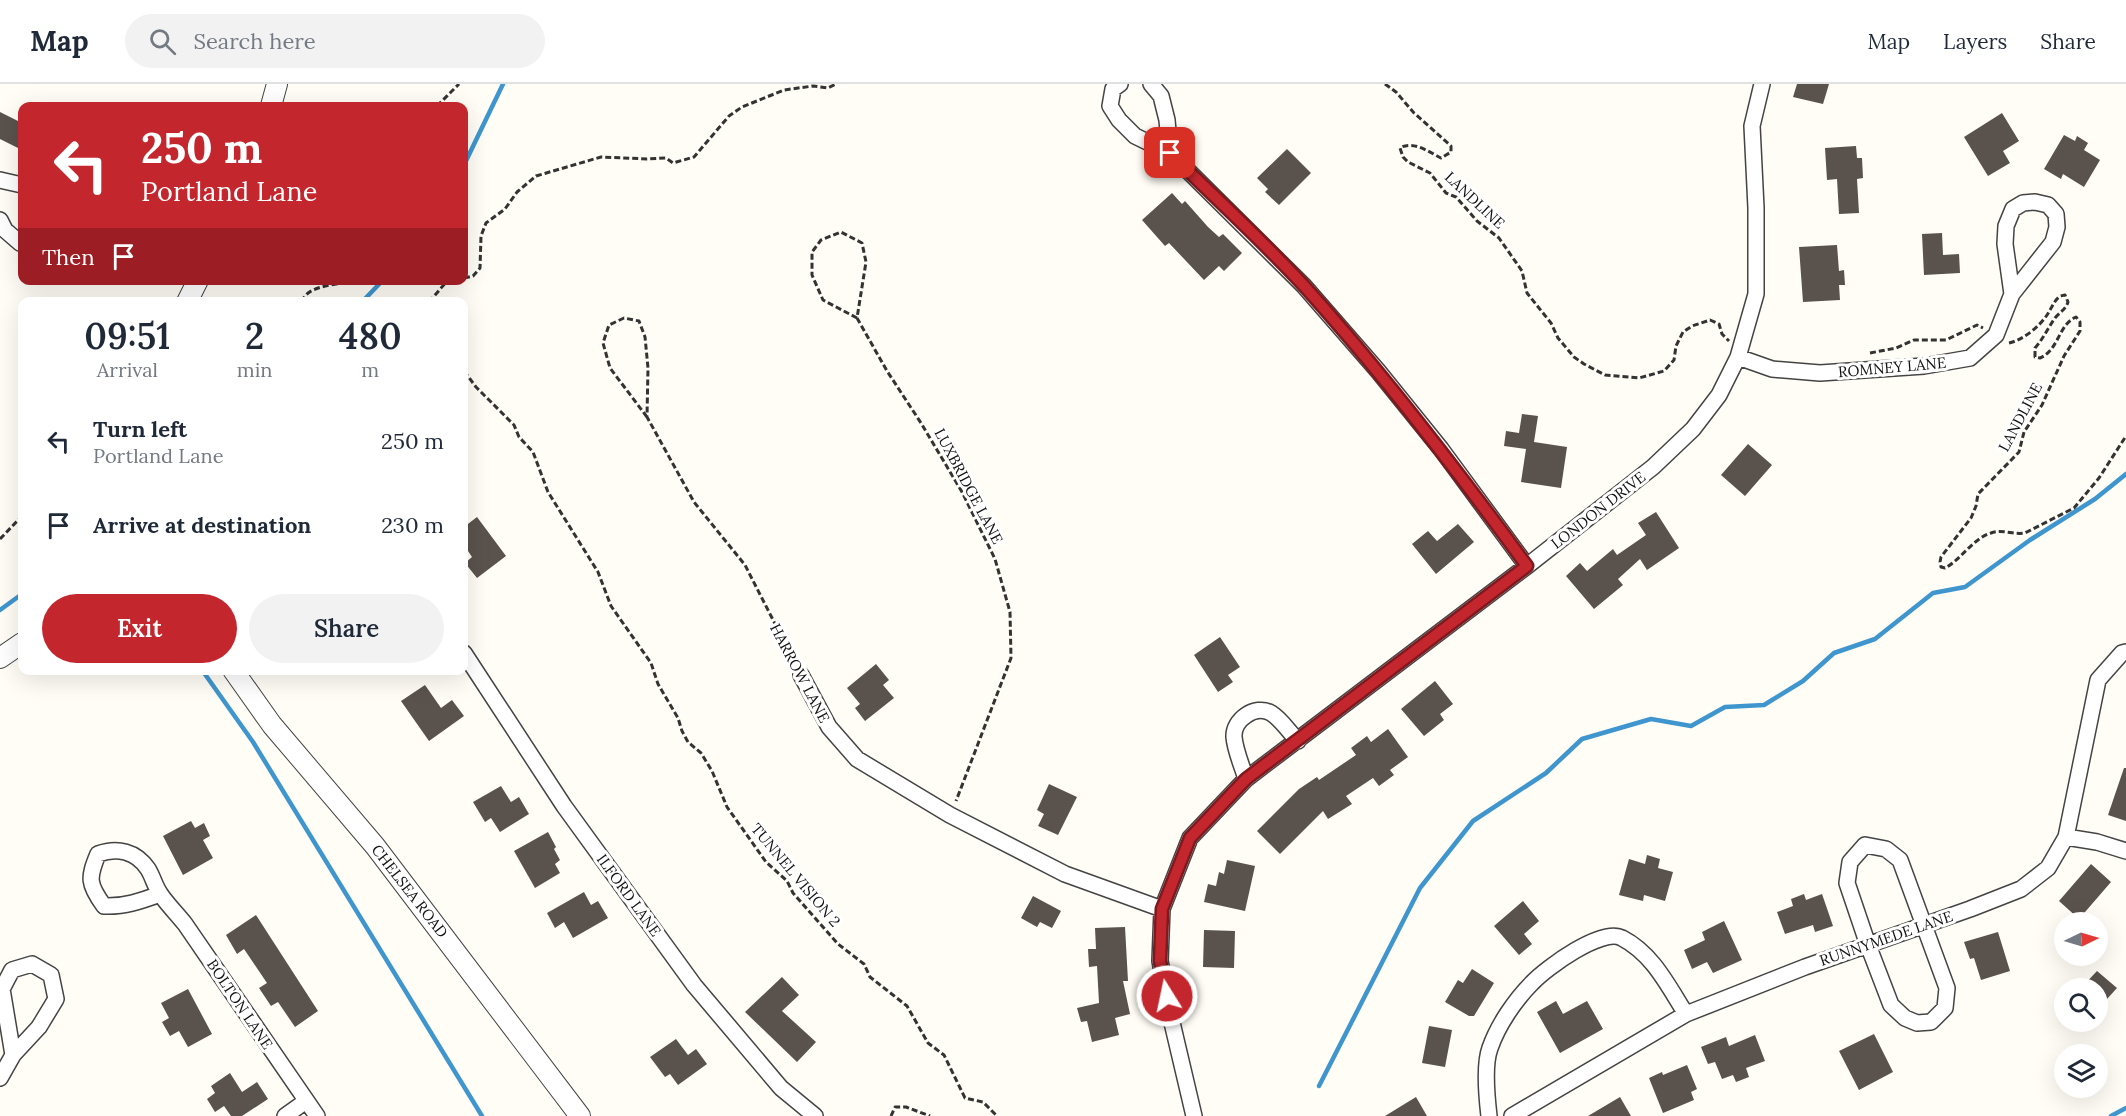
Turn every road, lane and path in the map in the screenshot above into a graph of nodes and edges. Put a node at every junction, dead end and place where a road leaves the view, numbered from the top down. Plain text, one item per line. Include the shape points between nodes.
1 (278, 84) edge
2 (459, 84) edge
3 (836, 84) edge
4 (1120, 84) edge
5 (1151, 84) edge
6 (1385, 84) edge
7 (1762, 84) edge
8 (272, 102) edge
9 (441, 102) edge
10 (1170, 153) junction
11 (0, 180) edge
12 (18, 184) edge
13 (0, 220) edge
14 (18, 241) edge
15 (468, 277) edge
16 (333, 285) edge
17 (444, 285) edge
18 (2012, 294) junction
19 (303, 297) edge
20 (433, 297) edge
21 (856, 318) junction
22 (1989, 331) dead end
23 (2001, 340) dead end
24 (1736, 350) junction
25 (1867, 354) dead end
26 (468, 376) edge
27 (647, 417) junction
28 (2126, 436) edge
29 (18, 520) edge
30 (0, 539) edge
31 (1527, 566) junction
32 (18, 646) edge
33 (2126, 652) edge
34 (0, 657) edge
35 (468, 661) edge
36 (237, 675) edge
37 (801, 675) joint
38 (1298, 741) junction
39 (1246, 779) junction
40 (950, 815) junction
41 (2066, 837) junction
42 (2126, 851) edge
43 (160, 894) junction
44 (1162, 909) junction
45 (1923, 925) junction
46 (1868, 945) junction
47 (1686, 1014) junction
48 (12, 1055) junction
49 (0, 1078) edge
50 (306, 1101) junction
51 (285, 1116) edge
52 (317, 1116) edge
53 (580, 1116) edge
54 (815, 1116) edge
55 (891, 1116) edge
56 (930, 1116) edge
57 (997, 1116) edge
58 (1194, 1116) edge
59 (1489, 1116) edge
60 (1512, 1116) edge

1 - 8 street
2 - 9 path
3 - 15 path via 828,88 784,90 742,107 729,116 694,157 673,163 666,158 601,157 536,177 486,223 481,236 480,268
4 - 10 street via 1113,89 1110,106 1119,120 1135,136
5 - 10 street via 1161,96
6 - 24 path, LANDLINE via 1451,146 1451,152 1441,158 1418,146 1403,146 1403,157 1430,173 1446,193 1456,197 1499,238 1522,271 1527,293 1574,357 1605,375 1639,378 1664,371 1674,360 1683,332 1710,320 1719,324
7 - 24 street, LONDON DRIVE via 1752,126 1756,294
10 - 31 street via 1304,286 1370,362 1441,449
11 - 12 street
13 - 14 street via 4,230
16 - 19 path
17 - 20 path
18 - 18 street, ROMNEY LANE via 2053,242 2056,214 2048,205 2023,203 2013,208 2005,244
18 - 24 street, ROMNEY LANE via 1996,335 1970,358 1924,366 1820,373 1772,369
21 - 21 path via 823,300 813,275 812,252 821,240 841,232 861,243 866,262
21 - 40 path, LUXBRIDGE LANE via 962,492 995,559 1010,612 1011,658
22 - 25 path via 1977,325 1946,340 1914,340
23 - 28 path, LANDLINE via 2007,344 2026,335 2048,315 2060,296 2065,295 2066,308 2035,348 2035,357 2052,351 2068,321 2076,317 2080,322 2080,331 2024,432 2019,452 1978,494 1971,518 1941,557 1941,567 1952,565 1993,532 2025,533 2074,508
24 - 31 street, LONDON DRIVE via 1719,395 1693,429 1653,466
26 - 57 path, TUNNEL VISION 2 via 514,425 533,452 548,492 597,572 611,606 651,663 688,742 701,753 727,807 752,843 838,944 864,964 870,977 907,1006 928,1043 944,1055 964,1098 982,1102
27 - 27 path, HARROW LANE via 610,368 603,342 609,325 624,318 639,321 645,337
27 - 37 path, HARROW LANE via 694,502 745,565
29 - 30 path
31 - 38 street, LONDON DRIVE
32 - 34 street
33 - 41 street, RUNNYMEDE LANE via 2098,680
35 - 54 street, ILFORD LANE via 564,806 694,985 781,1088
36 - 53 street, CHELSEA ROAD via 272,725 375,846
37 - 40 street, HARROW LANE via 829,727 857,759
38 - 39 street, LONDON DRIVE
38 - 39 street via 1270,713 1257,711 1245,715 1234,736
39 - 44 street, LONDON DRIVE via 1190,838
40 - 44 street, HARROW LANE via 1065,874
41 - 42 street
41 - 45 street, RUNNYMEDE LANE via 2048,868 2021,889
43 - 43 street, BOLTON LANE via 125,905 104,906 94,892 90,873 98,854 121,850 135,856 147,868
43 - 50 street, BOLTON LANE via 185,924
44 - 58 street, LONDON DRIVE via 1160,961
45 - 46 street, RUNNYMEDE LANE
45 - 46 street via 1900,860 1886,849 1865,845 1851,862 1847,883
45 - 46 street via 1947,988 1945,1008 1931,1022 1917,1023 1905,1018 1891,1005
46 - 47 street, RUNNYMEDE LANE
47 - 59 street via 1652,961 1621,937 1602,937 1584,944 1532,982 1503,1021 1489,1049
47 - 60 street, RUNNYMEDE LANE
48 - 48 street via 2,989 12,970 32,964 51,975 56,999 39,1027
48 - 49 street
50 - 51 street
50 - 52 street, BOLTON LANE
55 - 56 path via 895,1107 906,1107

